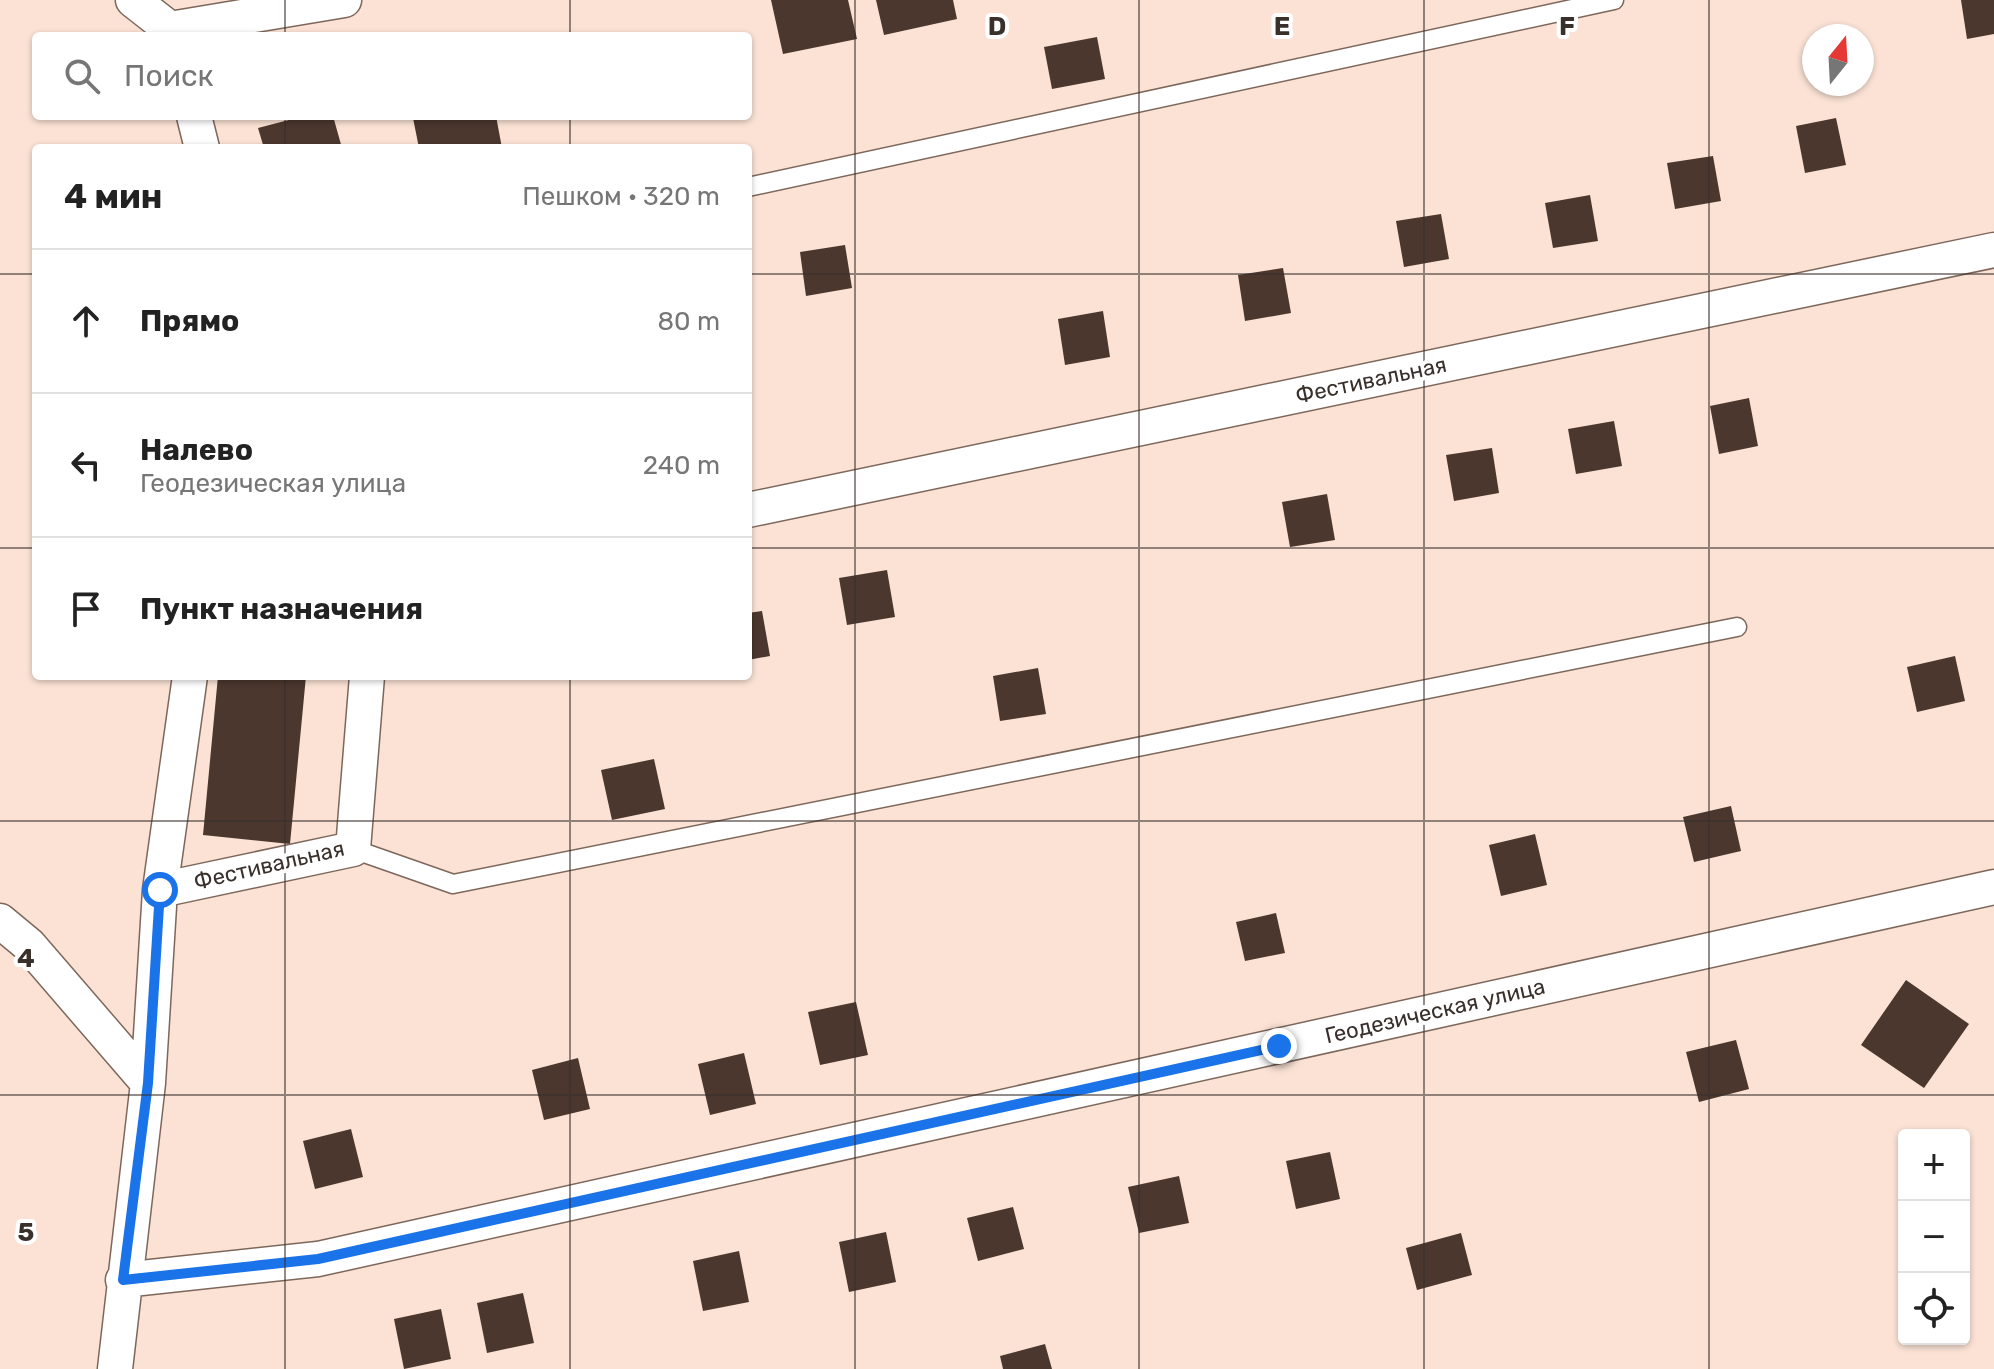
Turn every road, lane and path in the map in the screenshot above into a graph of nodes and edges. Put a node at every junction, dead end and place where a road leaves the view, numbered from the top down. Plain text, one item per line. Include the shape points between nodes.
1 (133, 0) edge
2 (344, 0) edge
3 (1614, 0) edge
4 (170, 32) edge
5 (176, 32) edge
6 (195, 120) edge
7 (201, 144) edge
8 (752, 186) edge
9 (1994, 250) edge
10 (752, 509) edge
11 (1737, 627) dead end
12 (189, 680) edge
13 (367, 680) edge
14 (353, 849) junction
15 (1994, 887) edge
16 (160, 890) junction
17 (0, 921) edge
18 (14, 945) edge
19 (148, 1083) junction
20 (123, 1280) junction
21 (115, 1369) edge

1 - 4 street
2 - 5 street
3 - 8 lane
6 - 7 street
9 - 10 street, Фестивальная
11 - 14 lane via 453,884
12 - 16 street
13 - 14 street, Фестивальная
14 - 16 street, Фестивальная
15 - 20 street, Геодезическая улица via 318,1259
16 - 19 street
17 - 18 street
18 - 19 street
19 - 20 street
20 - 21 street

